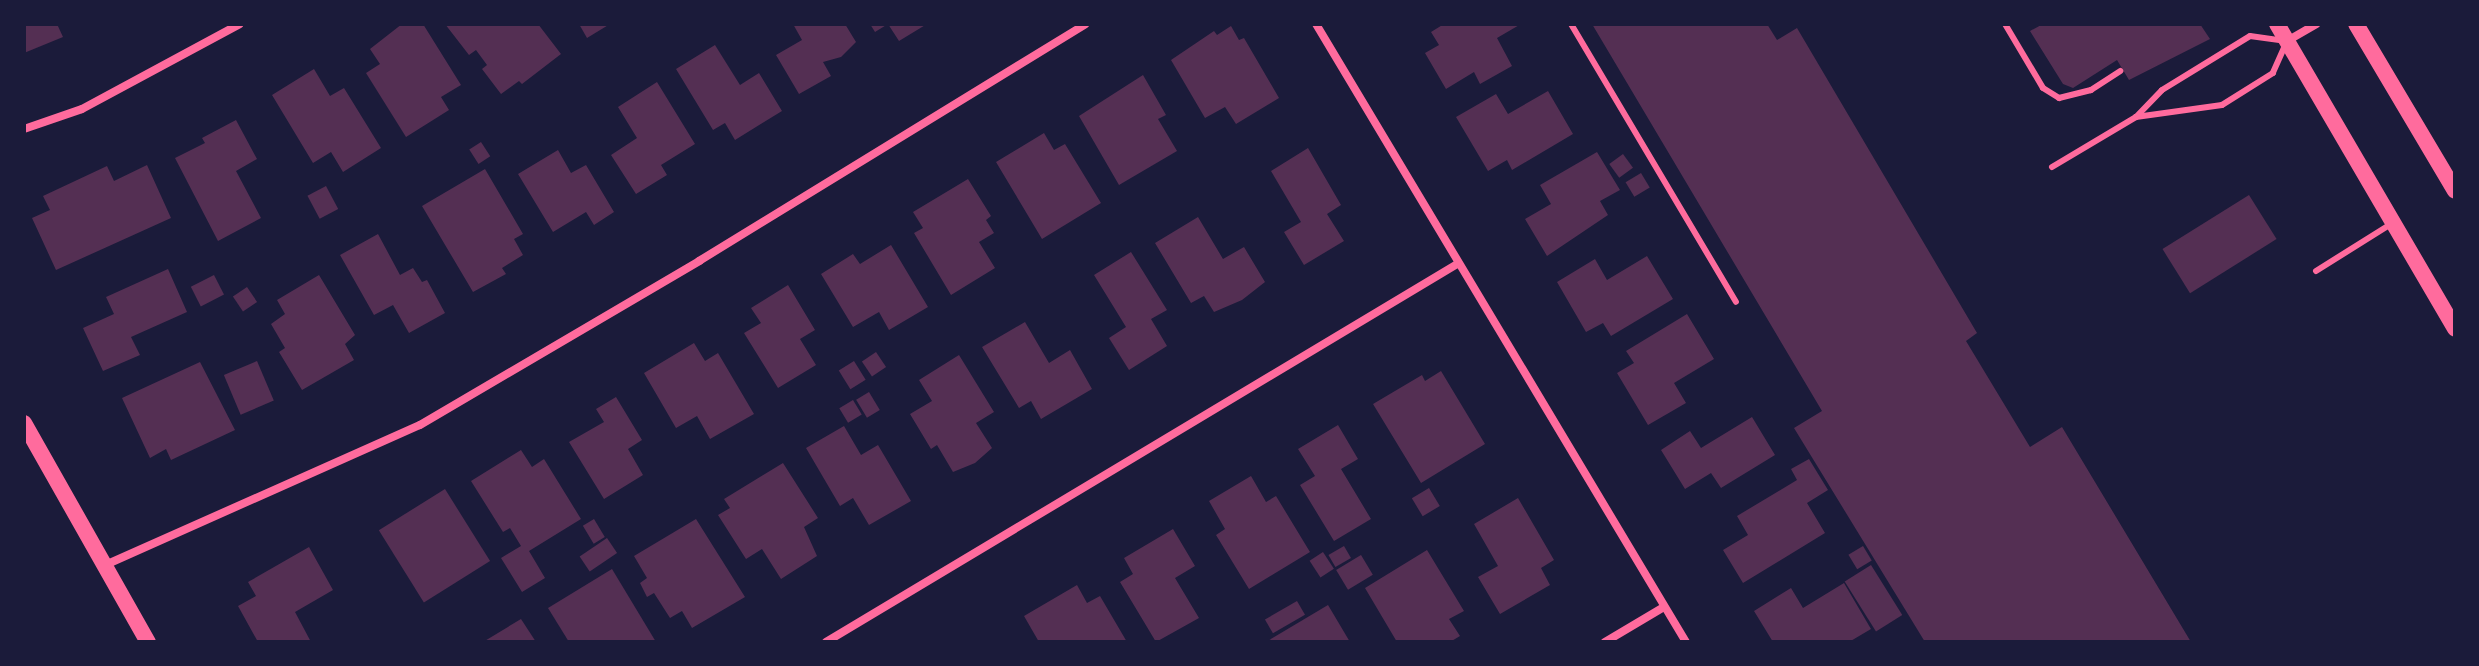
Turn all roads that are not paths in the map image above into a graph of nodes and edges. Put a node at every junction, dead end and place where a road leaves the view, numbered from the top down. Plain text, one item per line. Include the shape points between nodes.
1 (240, 24) edge
2 (1085, 24) edge
3 (1316, 24) edge
4 (1571, 24) edge
5 (2005, 24) edge
6 (2277, 24) edge
7 (2316, 24) edge
8 (2356, 24) edge
9 (2287, 41) junction
10 (2120, 71) dead end
11 (2136, 117) junction
12 (24, 129) edge
13 (2052, 167) dead end
14 (2455, 191) edge
15 (2392, 223) junction
16 (1457, 264) junction
17 (2316, 271) dead end
18 (1736, 302) dead end
19 (2455, 329) edge
20 (24, 423) edge
21 (103, 566) junction
22 (1664, 607) junction
23 (148, 642) edge
24 (826, 642) edge
25 (1605, 642) edge
26 (1686, 642) edge

1 - 12 street via 82,109
2 - 21 street via 420,425
3 - 16 street
4 - 18 lane
5 - 10 lane via 2043,88 2059,98 2091,90
6 - 9 main road
7 - 9 street
8 - 14 main road
9 - 11 lane via 2250,36 2162,90
9 - 11 lane via 2273,73 2222,105
9 - 15 main road
11 - 13 lane
15 - 17 lane
15 - 19 main road
16 - 22 street
16 - 24 street
20 - 21 main road
21 - 23 main road
22 - 25 street
22 - 26 street

